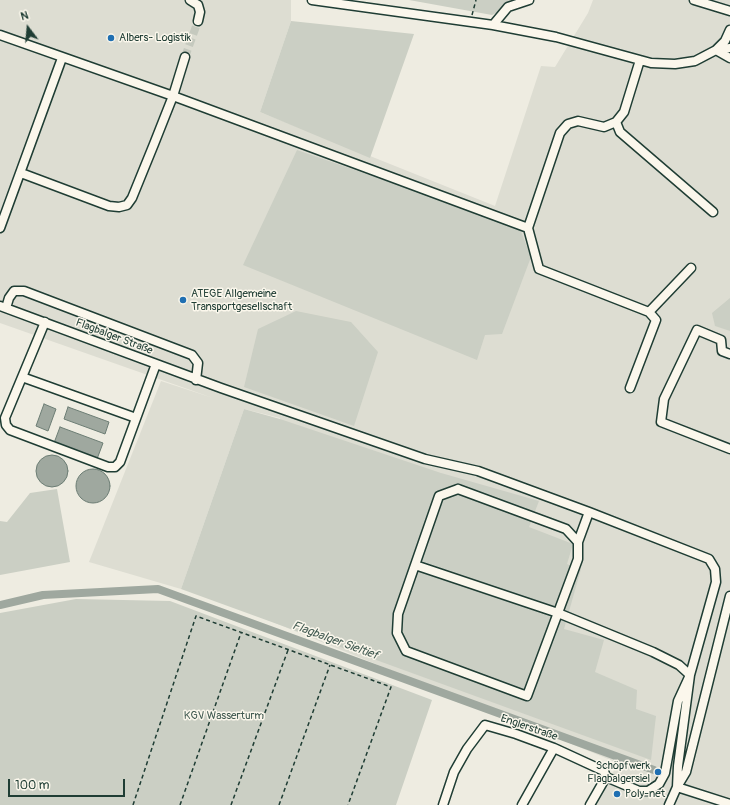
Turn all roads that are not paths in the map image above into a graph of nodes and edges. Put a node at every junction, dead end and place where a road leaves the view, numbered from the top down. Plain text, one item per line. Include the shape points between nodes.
1 (190, 0) edge
2 (312, 0) edge
3 (529, 0) edge
4 (694, 0) edge
5 (730, 11) edge
6 (198, 21) tunnel mouth
7 (493, 24) junction
8 (730, 30) edge
9 (0, 36) edge
10 (730, 48) edge
11 (716, 50) junction
12 (185, 57) tunnel mouth
13 (62, 58) junction
14 (730, 58) edge
15 (640, 60) junction
16 (173, 96) junction
17 (616, 122) junction
18 (21, 173) junction
19 (713, 212) dead end
20 (0, 228) edge
21 (528, 228) junction
22 (691, 268) dead end
23 (3, 307) edge
24 (649, 312) junction
25 (45, 322) junction
26 (730, 354) edge
27 (156, 364) junction
28 (22, 377) junction
29 (196, 380) junction
30 (630, 388) dead end
31 (136, 418) junction
32 (730, 449) edge
33 (589, 512) junction
34 (578, 542) junction
35 (416, 565) junction
36 (730, 596) edge
37 (558, 613) junction
38 (690, 675) junction
39 (554, 748) junction
40 (605, 774) junction
41 (677, 787) junction
42 (730, 804) edge
43 (443, 805) edge
44 (522, 805) edge
45 (590, 805) edge
46 (668, 805) edge

1 - 6 street via 198,4
2 - 7 street
3 - 7 street via 508,7
4 - 5 street
7 - 15 street via 556,36
8 - 11 street
9 - 13 street
10 - 11 street
11 - 14 street
11 - 15 street via 695,61 676,64
12 - 16 street
13 - 16 street
13 - 18 street
15 - 17 street via 624,112
16 - 18 street via 127,205 109,206
16 - 21 street
17 - 19 street via 620,132
17 - 21 street via 604,126 578,121 568,124 560,133
18 - 20 street
21 - 24 street via 538,269
22 - 24 street
23 - 25 street, Flagbalger Straße
23 - 29 street via 14,291 24,291 192,354 198,363
24 - 30 street via 656,320
25 - 27 street, Flagbalger Straße
25 - 28 street
26 - 32 street via 722,351 721,340 697,330 664,399 661,422
27 - 29 street, Flagbalger Straße
27 - 31 street
28 - 31 street
28 - 31 street via 6,418 6,425 10,430 108,467 115,467 120,462
29 - 33 street, Flagbalger Straße via 425,459 478,471
33 - 34 street
33 - 38 street, Flagbalger Straße via 710,559 715,569 716,582
34 - 35 street via 566,529 458,489 439,496
34 - 37 street via 578,559
35 - 37 street
35 - 37 street via 398,614 397,632 406,651 527,696
36 - 41 street via 686,772
37 - 38 street via 654,652 679,665
38 - 40 street, Englerstraße via 678,701 665,773 659,784 648,791 639,791
38 - 41 street
39 - 40 street, Englerstraße
39 - 43 street, Englerstraße via 485,725 454,772
39 - 44 street
40 - 45 street
41 - 42 street
41 - 46 street

